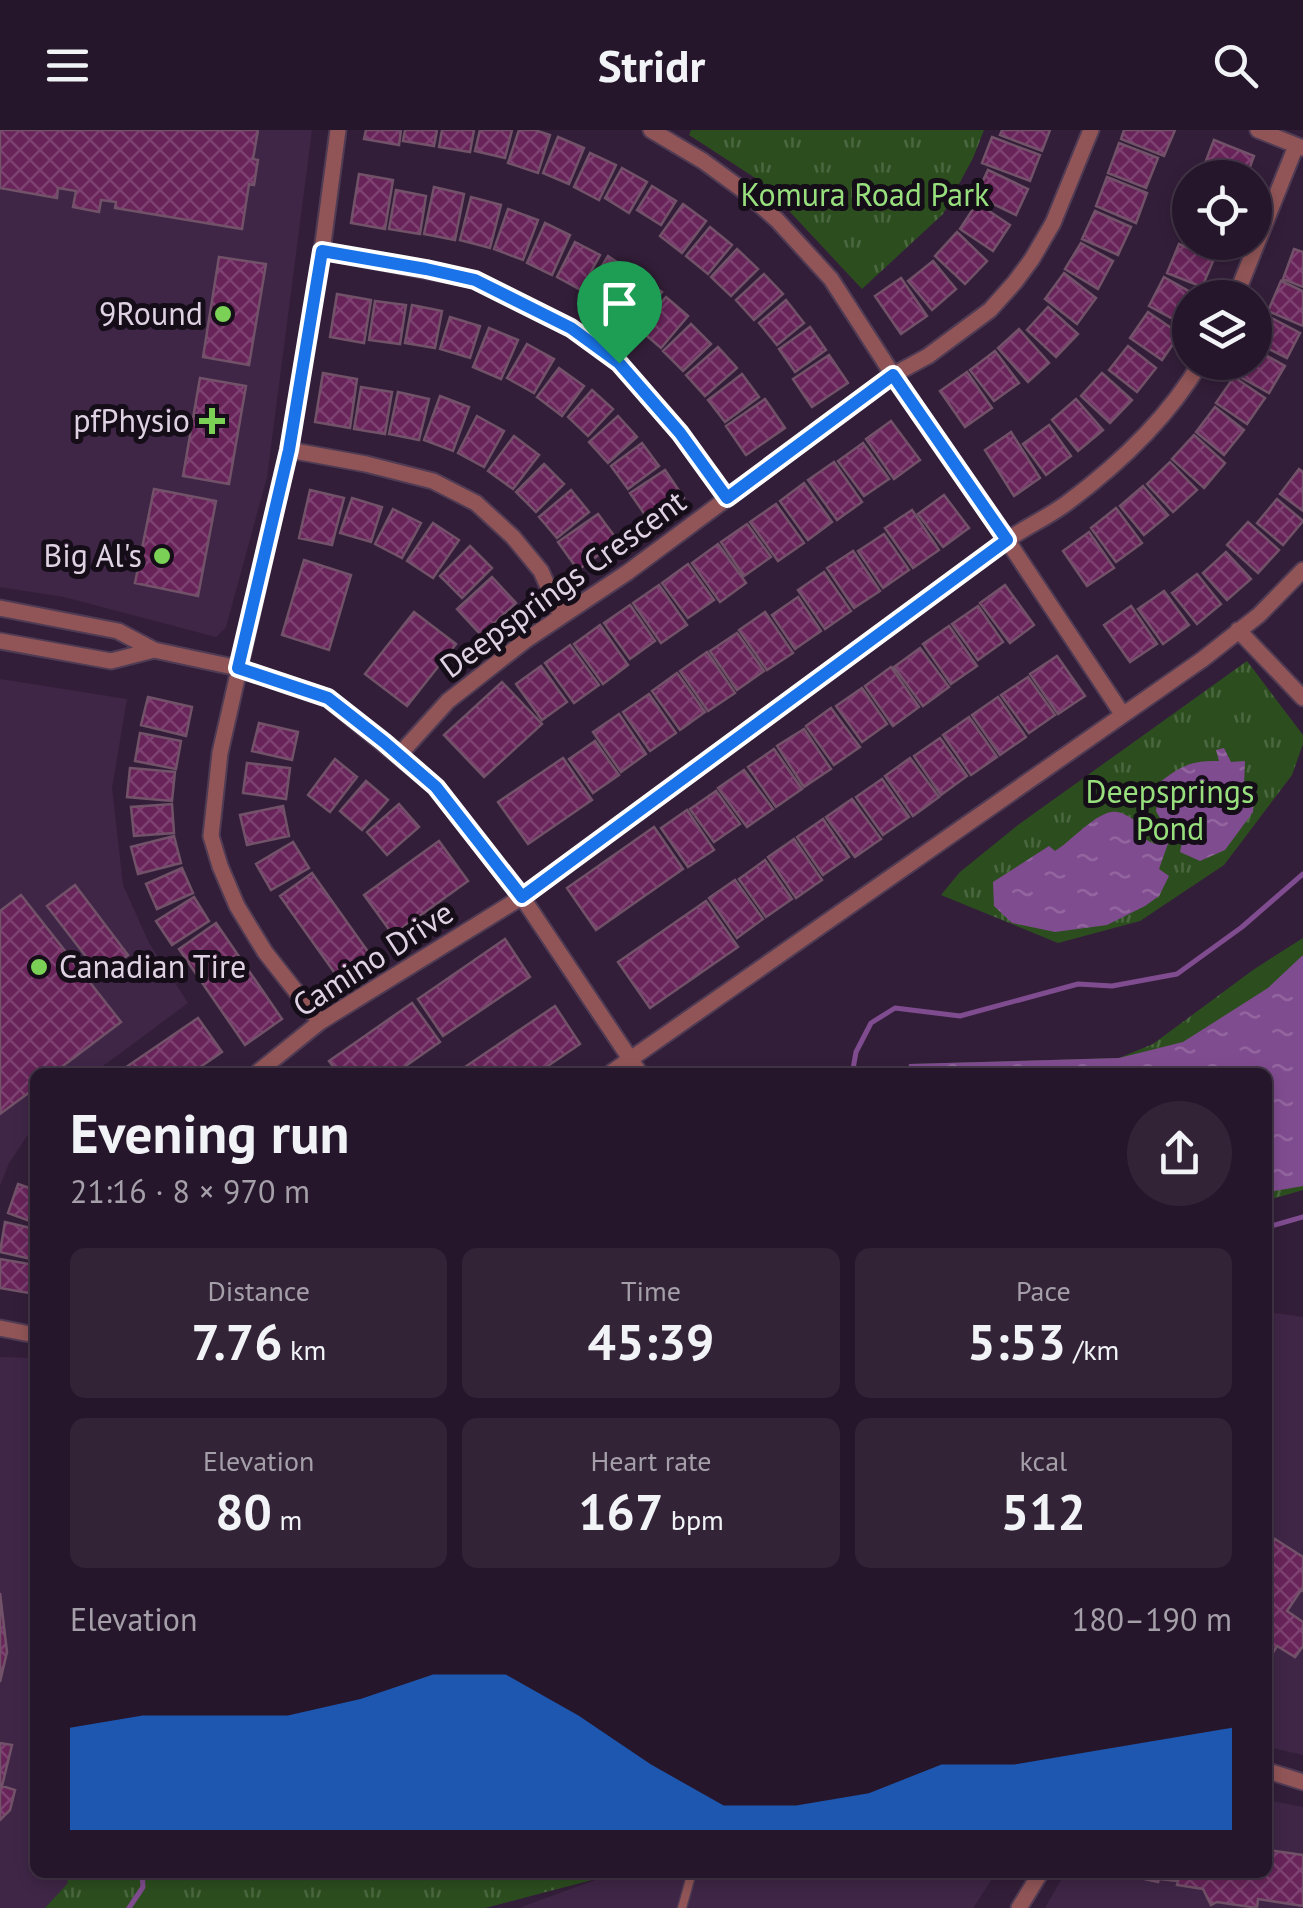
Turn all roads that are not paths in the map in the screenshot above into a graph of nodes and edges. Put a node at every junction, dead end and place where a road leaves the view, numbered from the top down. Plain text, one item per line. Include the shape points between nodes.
1 (338, 130) edge
2 (651, 130) edge
3 (1091, 130) edge
4 (1258, 130) edge
5 (1300, 147) edge
6 (322, 251) junction
7 (1243, 280) edge
8 (893, 375) junction
9 (1189, 380) edge
10 (289, 450) junction
11 (727, 498) junction
12 (1007, 540) junction
13 (1303, 570) edge
14 (0, 608) edge
15 (561, 616) junction
16 (1238, 630) junction
17 (0, 641) edge
18 (154, 650) junction
19 (238, 668) junction
20 (1303, 698) edge
21 (1123, 715) junction
22 (399, 755) junction
23 (522, 897) junction
24 (320, 1022) junction
25 (634, 1066) edge
26 (263, 1068) edge
27 (0, 1328) edge
28 (30, 1334) edge
29 (1272, 1772) edge
30 (1303, 1782) edge
31 (690, 1878) edge
32 (1037, 1878) edge
33 (682, 1908) edge
34 (1019, 1908) edge

1 - 6 street
2 - 8 street via 716,170 777,220 832,279
3 - 8 street, Deepsprings Crescent via 1052,223 1015,282 990,310
4 - 5 street
5 - 7 street
6 - 10 street
6 - 11 street via 475,280 571,328 619,363
8 - 11 street, Deepsprings Crescent
8 - 12 street
9 - 12 street, Camino Drive via 1164,416 1113,465
10 - 15 street via 433,481 476,502 541,571
10 - 19 street
11 - 15 street, Deepsprings Crescent
12 - 21 street
12 - 23 street, Camino Drive
13 - 16 street
14 - 18 street via 118,630
15 - 22 street, Deepsprings Crescent via 448,701
16 - 20 street
16 - 21 street
17 - 18 street via 111,661
18 - 19 street
19 - 22 street via 328,698
19 - 24 street via 211,836 237,906
21 - 25 street
22 - 23 street via 436,787
23 - 24 street, Camino Drive
23 - 25 street
24 - 26 street, Camino Drive
27 - 28 street
29 - 30 street
31 - 33 lane
32 - 34 street

